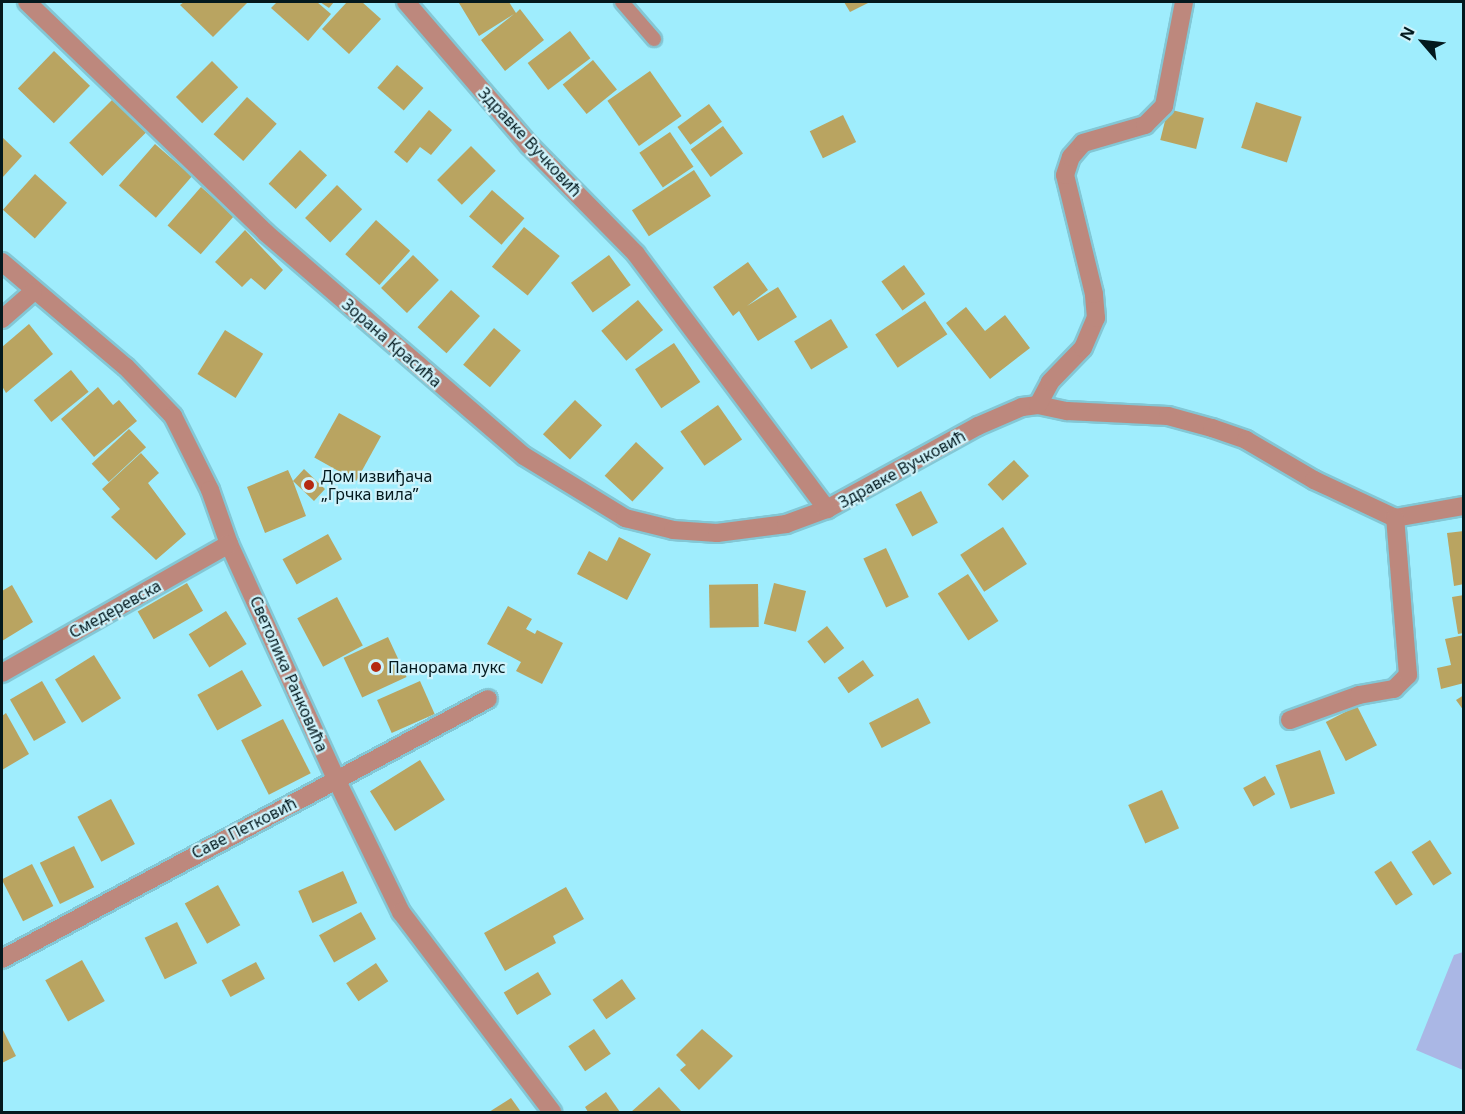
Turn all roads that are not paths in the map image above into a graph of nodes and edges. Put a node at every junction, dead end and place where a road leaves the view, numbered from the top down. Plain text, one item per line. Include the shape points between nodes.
1 (27, 2) edge
2 (406, 2) edge
3 (622, 2) edge
4 (1184, 2) edge
5 (654, 39) dead end
6 (2, 262) edge
7 (33, 292) junction
8 (2, 319) edge
9 (1038, 405) junction
10 (1464, 506) edge
11 (828, 509) junction
12 (1395, 518) junction
13 (229, 544) junction
14 (2, 673) edge
15 (488, 699) dead end
16 (1290, 720) dead end
17 (336, 781) junction
18 (2, 959) edge
19 (552, 1113) edge

1 - 11 street, Зорана Красића via 266,233 524,456 575,490 625,518 674,530 752,531
2 - 11 street, Здравке Вучковић via 530,145 636,254
3 - 5 lane
4 - 9 street via 1164,106 1145,125 1083,142 1071,157 1065,175 1094,294 1096,318 1083,348 1050,382
6 - 7 street, Светолика Ранковића
7 - 8 street
7 - 13 street, Светолика Ранковића via 126,367 173,416 210,490
9 - 11 street, Здравке Вучковић via 1022,407 978,426
9 - 12 street, Здравке Вучковић via 1067,411 1168,416 1212,428 1246,440 1314,480
10 - 12 street
12 - 16 street via 1408,675 1394,689 1359,695
13 - 14 street, Смедеревска
13 - 17 street, Светолика Ранковића
15 - 17 street, Саве Петковић
17 - 18 street, Саве Петковић via 194,853
17 - 19 street, Светолика Ранковића via 401,912

